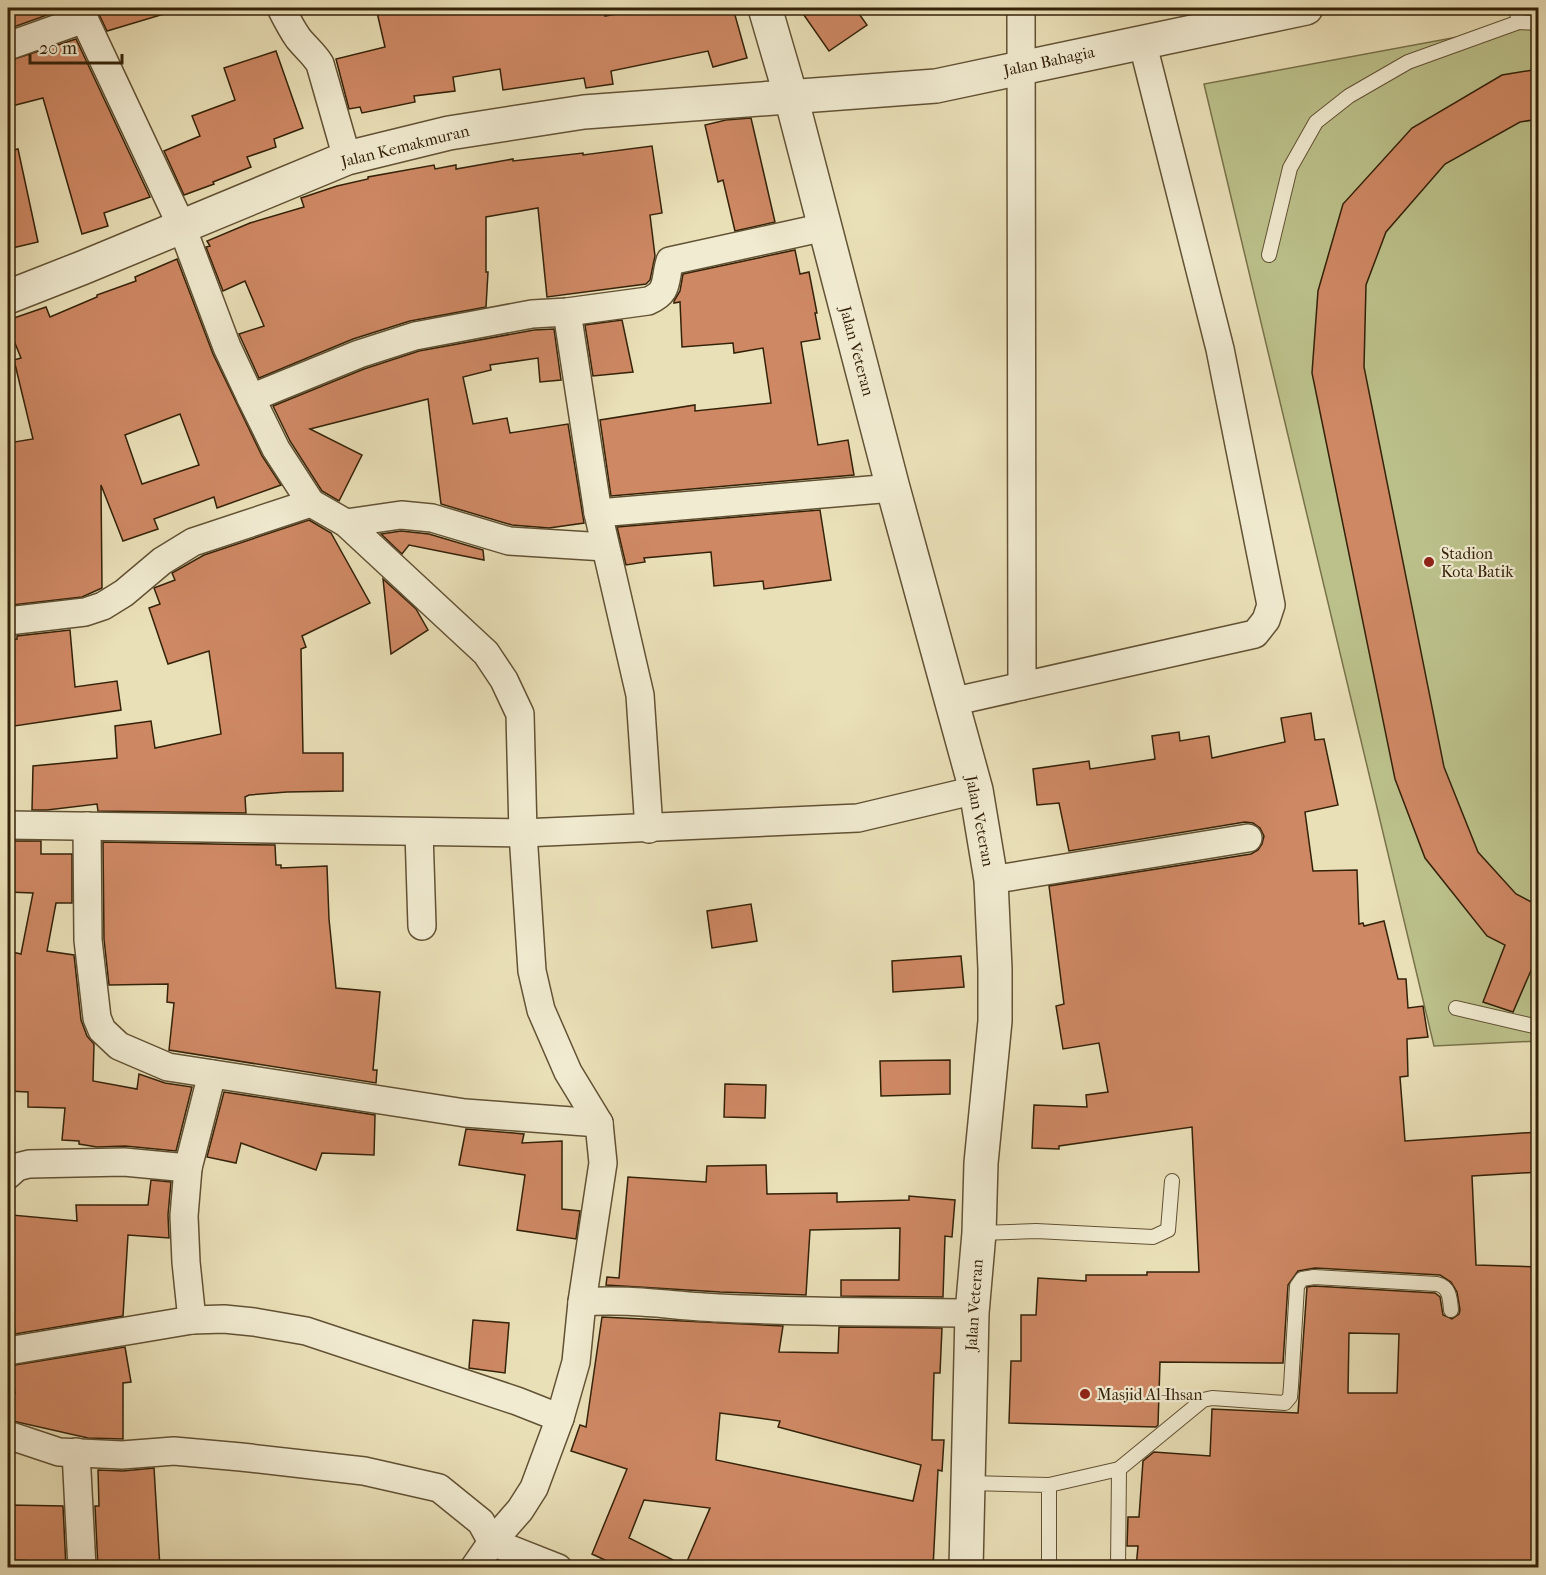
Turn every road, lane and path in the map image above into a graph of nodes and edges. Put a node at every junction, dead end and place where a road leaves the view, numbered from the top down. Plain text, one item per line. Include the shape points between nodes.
1 (281, 8) edge
2 (1021, 8) edge
3 (1306, 8) edge
4 (1516, 8) edge
5 (770, 10) edge
6 (81, 13) edge
7 (1519, 22) junction
8 (1539, 22) edge
9 (1142, 41) junction
10 (8, 46) edge
11 (1022, 67) junction
12 (791, 97) junction
13 (347, 158) junction
14 (182, 227) junction
15 (825, 227) junction
16 (1269, 255) dead end
17 (8, 297) edge
18 (567, 312) junction
19 (251, 398) junction
20 (893, 488) junction
21 (311, 502) junction
22 (598, 513) junction
23 (346, 523) junction
24 (605, 547) junction
25 (8, 621) edge
26 (1022, 686) junction
27 (951, 702) junction
28 (976, 790) junction
29 (8, 825) edge
30 (87, 826) junction
31 (649, 829) junction
32 (419, 832) junction
33 (523, 833) junction
34 (1248, 838) dead end
35 (990, 880) junction
36 (422, 926) dead end
37 (1456, 1008) dead end
38 (1539, 1027) edge
39 (212, 1074) junction
40 (599, 1123) junction
41 (188, 1168) junction
42 (8, 1175) edge
43 (1172, 1181) dead end
44 (979, 1233) junction
45 (582, 1302) junction
46 (1451, 1310) dead end
47 (972, 1312) junction
48 (192, 1320) junction
49 (8, 1351) edge
50 (560, 1418) junction
51 (8, 1435) edge
52 (76, 1452) junction
53 (1119, 1469) junction
54 (966, 1483) junction
55 (1048, 1485) junction
56 (492, 1542) junction
57 (82, 1568) edge
58 (474, 1568) edge
59 (558, 1568) edge
60 (966, 1568) edge
61 (1048, 1568) edge
62 (1118, 1568) edge

1 - 13 street via 286,21 320,64
2 - 11 street
3 - 9 street, Jalan Bahagia
4 - 7 lane
5 - 12 street, Jalan Veteran
6 - 10 street
6 - 14 street
7 - 8 lane
7 - 16 lane via 1408,62 1349,96 1316,122 1290,168
9 - 11 street, Jalan Bahagia
9 - 26 street via 1220,349 1271,604 1266,620 1255,634
11 - 12 street, Jalan Bahagia via 936,86
11 - 26 street
12 - 13 street, Jalan Kemakmuran via 584,112 449,133
12 - 15 street, Jalan Veteran
13 - 14 street, Jalan Kemakmuran
14 - 17 street, Jalan Kemakmuran
14 - 19 street via 227,347
15 - 18 street via 679,257 670,261 667,281 658,297
15 - 20 street, Jalan Veteran
18 - 19 street via 532,314 415,336
18 - 22 street
19 - 21 street via 276,449
20 - 22 street
20 - 27 street, Jalan Veteran
21 - 23 street
21 - 25 street via 193,542 103,606 85,612
22 - 24 street
23 - 24 street via 401,515 432,518 509,541
23 - 33 street via 486,653 504,681 520,714
24 - 31 street via 640,695
26 - 27 street
27 - 28 street, Jalan Veteran
28 - 31 street via 858,818
28 - 35 street, Jalan Veteran
29 - 30 street
30 - 32 street
30 - 39 street via 88,940 97,1018 102,1030 119,1046 168,1067
31 - 33 street
32 - 33 street
32 - 36 street
33 - 40 street via 532,971 541,1010 568,1072
34 - 35 street
35 - 44 street, Jalan Veteran via 995,1021 981,1162
37 - 38 lane
39 - 40 street via 465,1113
39 - 41 street
40 - 45 street via 603,1163
41 - 42 street via 124,1162 29,1164
41 - 48 street via 184,1216
43 - 44 lane via 1168,1230 1153,1237
44 - 47 street, Jalan Veteran
45 - 47 street via 796,1311
45 - 50 street via 576,1362
46 - 53 lane via 1446,1288 1437,1284 1302,1279 1297,1286 1288,1400 1281,1404 1203,1400
47 - 54 street, Jalan Veteran
48 - 49 street
48 - 50 street via 224,1319 306,1331
50 - 56 street via 534,1488
51 - 52 street via 59,1452
52 - 56 street via 122,1455 174,1451 364,1471 439,1488 481,1522
52 - 57 street
53 - 55 lane
53 - 62 lane
54 - 55 lane
54 - 60 street, Jalan Veteran
55 - 61 lane
56 - 58 street
56 - 59 street

